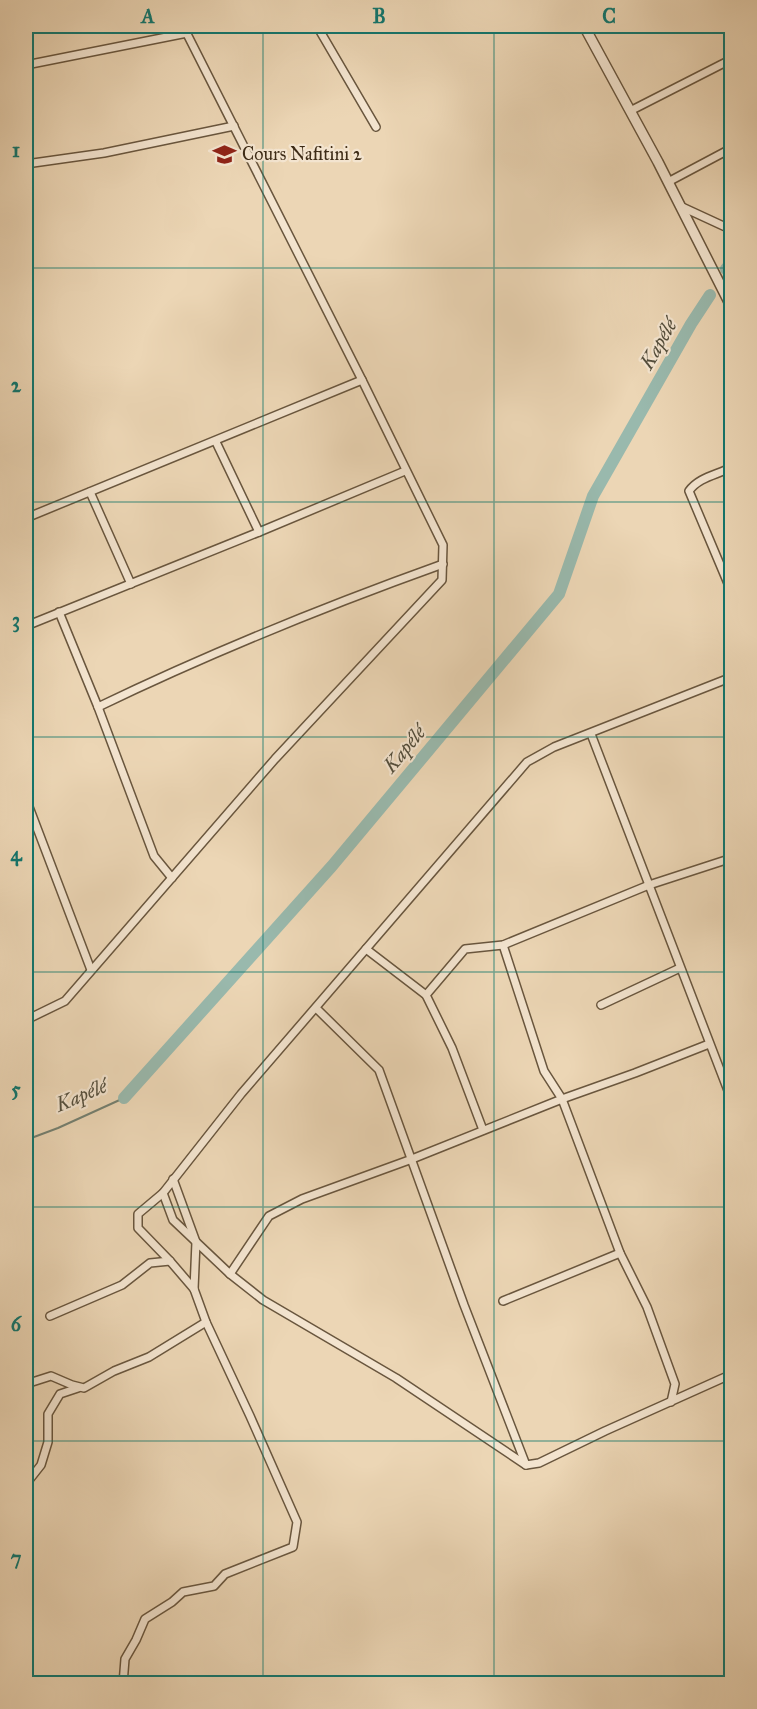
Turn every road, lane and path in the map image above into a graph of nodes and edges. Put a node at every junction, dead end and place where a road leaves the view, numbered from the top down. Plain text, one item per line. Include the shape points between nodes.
1 (317, 26) edge
2 (585, 26) edge
3 (185, 29) edge
4 (732, 59) edge
5 (26, 65) edge
6 (630, 111) junction
7 (234, 126) junction
8 (376, 127) dead end
9 (732, 148) edge
10 (26, 164) edge
11 (668, 182) junction
12 (680, 206) junction
13 (732, 230) edge
14 (732, 308) edge
15 (362, 380) junction
16 (216, 441) junction
17 (732, 468) edge
18 (405, 471) junction
19 (90, 492) junction
20 (26, 518) edge
21 (259, 532) junction
22 (443, 564) junction
23 (131, 584) junction
24 (732, 593) edge
25 (59, 612) junction
26 (26, 626) edge
27 (732, 677) edge
28 (98, 707) junction
29 (591, 734) junction
30 (26, 800) edge
31 (732, 858) edge
32 (172, 878) junction
33 (649, 885) junction
34 (503, 945) junction
35 (366, 949) junction
36 (680, 968) junction
37 (91, 970) junction
38 (426, 995) junction
39 (602, 1005) dead end
40 (316, 1008) junction
41 (26, 1020) edge
42 (709, 1044) junction
43 (562, 1099) junction
44 (732, 1101) edge
45 (483, 1130) junction
46 (412, 1159) junction
47 (173, 1179) junction
48 (163, 1193) junction
49 (196, 1242) junction
50 (620, 1253) junction
51 (170, 1261) junction
52 (230, 1274) junction
53 (194, 1289) junction
54 (503, 1301) dead end
55 (50, 1316) dead end
56 (206, 1322) junction
57 (732, 1374) edge
58 (26, 1384) edge
59 (81, 1387) junction
60 (670, 1402) junction
61 (526, 1465) junction
62 (26, 1484) edge
63 (123, 1683) edge

1 - 8 street
2 - 6 street
3 - 5 street
3 - 7 street
4 - 6 street
6 - 11 street
7 - 10 street via 104,153
7 - 15 street
9 - 11 street
11 - 12 street
12 - 13 street
12 - 14 street
15 - 16 street
15 - 18 street
16 - 19 street
16 - 21 street
17 - 24 street via 702,479 688,491
18 - 21 street
18 - 22 street via 443,545
19 - 20 street
19 - 23 street
21 - 23 street
22 - 28 street via 178,669
22 - 32 street via 442,580 275,759
23 - 25 street
25 - 26 street
25 - 28 street
27 - 29 street
28 - 32 street via 154,856
29 - 33 street
29 - 35 street via 527,762
30 - 37 street
31 - 33 street
32 - 37 street
33 - 34 street
33 - 36 street
34 - 38 street via 465,949
34 - 43 street via 544,1071
35 - 38 street
35 - 40 street
36 - 39 street
36 - 42 street
37 - 41 street via 64,1001
38 - 45 street via 452,1048
40 - 46 street via 380,1070
40 - 47 street
42 - 43 street
42 - 44 street
43 - 45 street
43 - 50 street
45 - 46 street
46 - 52 street via 302,1199 269,1216
46 - 61 street
47 - 48 street
47 - 49 street
48 - 49 street via 173,1220
48 - 51 street via 138,1214 138,1228
49 - 52 street
49 - 53 street
50 - 54 street
50 - 60 street via 647,1307 675,1384
51 - 53 street
51 - 55 street via 150,1263 122,1285
52 - 61 street via 263,1300 396,1378
53 - 56 street
56 - 59 street via 149,1357
56 - 63 street via 297,1522 293,1547 225,1574 214,1586 183,1592 145,1619 125,1659
57 - 60 street
58 - 59 street via 51,1376
59 - 62 street via 60,1394 48,1414 48,1442 41,1465
60 - 61 street via 539,1463

